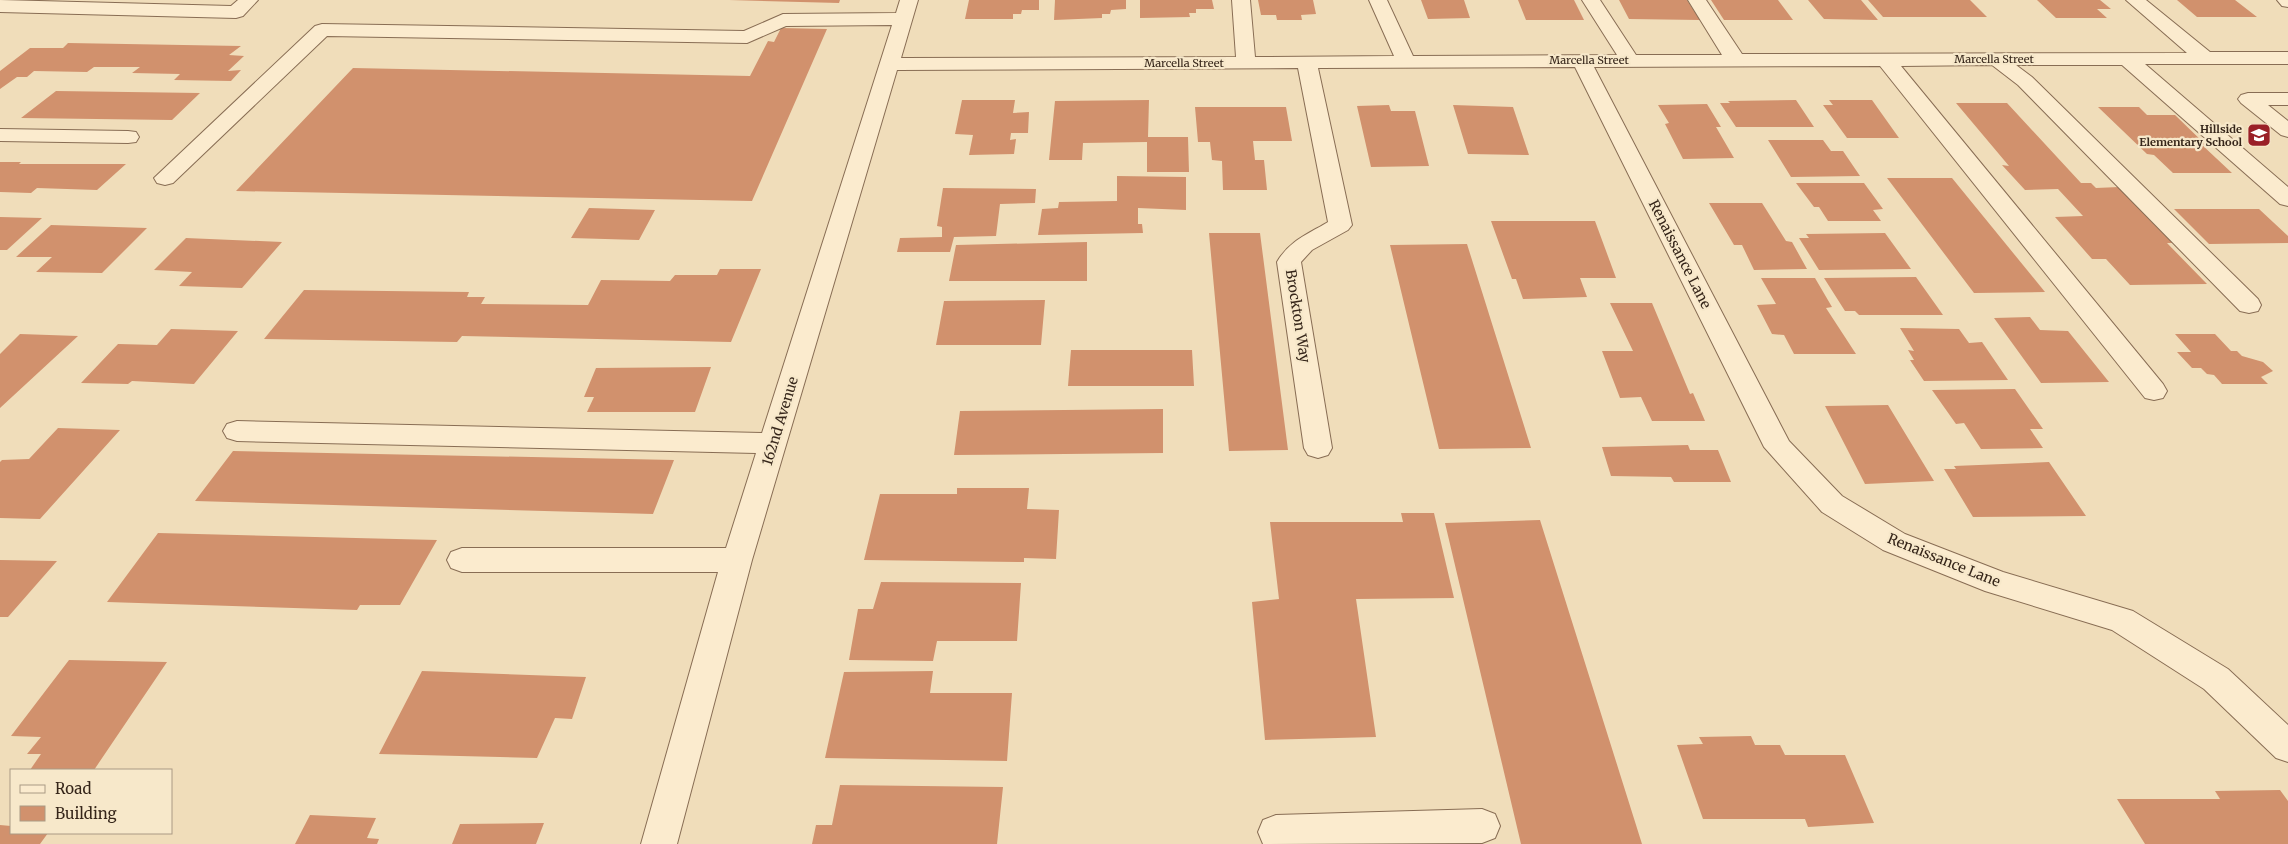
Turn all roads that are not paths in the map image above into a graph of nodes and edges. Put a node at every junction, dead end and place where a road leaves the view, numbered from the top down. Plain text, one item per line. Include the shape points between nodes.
1 (1241, 0) edge
2 (1378, 0) edge
3 (1591, 0) edge
4 (1697, 0) edge
5 (2135, 0) edge
6 (0, 6) edge
7 (243, 6) edge
8 (906, 10) edge
9 (1996, 58) junction
10 (2126, 58) junction
11 (2205, 58) junction
12 (2288, 58) edge
13 (1734, 59) junction
14 (1885, 59) junction
15 (1581, 60) junction
16 (1630, 60) junction
17 (1406, 61) junction
18 (1246, 62) junction
19 (1307, 62) junction
20 (890, 64) junction
21 (2288, 99) edge
22 (2288, 131) edge
23 (0, 135) edge
24 (128, 138) dead end
25 (165, 178) dead end
26 (2288, 199) edge
27 (2249, 305) dead end
28 (2154, 391) dead end
29 (238, 430) dead end
30 (773, 443) junction
31 (1318, 448) dead end
32 (462, 560) dead end
33 (737, 560) junction
34 (2288, 746) edge
35 (1482, 826) dead end
36 (1276, 832) dead end
37 (1414, 836) edge
38 (659, 844) edge

1 - 18 street
2 - 17 street
3 - 16 street
4 - 13 street
5 - 11 street
6 - 7 street
8 - 20 street, 162nd Avenue
8 - 25 street via 782,20 747,37 322,30
9 - 10 street, Marcella Street
9 - 14 street, Marcella Street
9 - 27 street via 2025,81
10 - 11 street, Marcella Street
10 - 26 street
11 - 12 street, Marcella Street
13 - 14 street, Marcella Street
13 - 16 street, Marcella Street
14 - 28 street
15 - 16 street, Marcella Street
15 - 17 street, Marcella Street
15 - 34 street, Renaissance Lane via 1778,447 1832,504 1894,542 1996,582 2122,620 2216,679
17 - 19 street, Marcella Street
18 - 19 street, Marcella Street
18 - 20 street, Marcella Street
19 - 31 street, Brockton Way via 1340,225 1300,248 1290,262
20 - 30 street, 162nd Avenue
21 - 22 street via 2248,99
23 - 24 street
29 - 30 street
30 - 33 street, 162nd Avenue
32 - 33 street
33 - 38 street, 162nd Avenue
35 - 37 street
36 - 37 street

